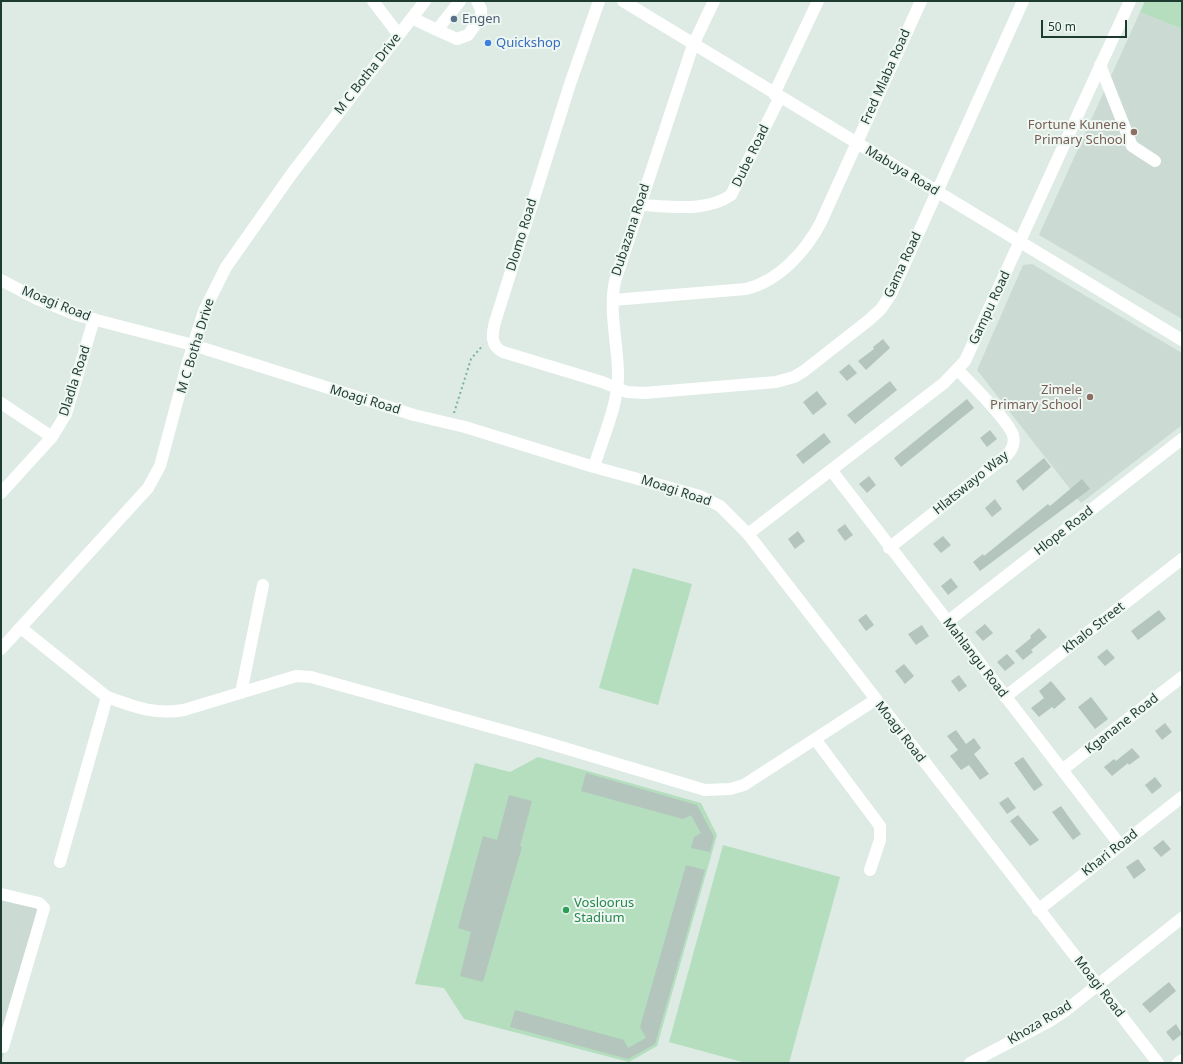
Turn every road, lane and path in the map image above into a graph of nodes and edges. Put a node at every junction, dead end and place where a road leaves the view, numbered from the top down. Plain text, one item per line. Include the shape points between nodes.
1 (373, 1) edge
2 (425, 1) edge
3 (460, 1) edge
4 (477, 1) edge
5 (599, 1) edge
6 (623, 1) edge
7 (714, 1) edge
8 (818, 1) edge
9 (920, 1) edge
10 (1023, 1) edge
11 (1130, 1) edge
12 (412, 18) junction
13 (437, 30) junction
14 (399, 35) junction
15 (693, 45) junction
16 (1100, 65) junction
17 (777, 95) junction
18 (856, 143) junction
19 (1154, 161) dead end
20 (936, 191) junction
21 (640, 205) junction
22 (1020, 243) junction
23 (1, 280) edge
24 (613, 300) junction
25 (94, 319) junction
26 (493, 335) junction
27 (1182, 340) edge
28 (193, 346) junction
29 (958, 370) junction
30 (618, 388) junction
31 (1, 403) edge
32 (451, 424) junction
33 (52, 437) junction
34 (1182, 439) edge
35 (594, 467) junction
36 (831, 470) junction
37 (1, 493) edge
38 (748, 534) junction
39 (889, 548) junction
40 (1182, 559) edge
41 (263, 586) dead end
42 (947, 622) junction
43 (21, 628) junction
44 (1, 649) edge
45 (1182, 678) edge
46 (241, 693) junction
47 (107, 697) junction
48 (1005, 697) junction
49 (875, 700) junction
50 (815, 739) junction
51 (1062, 770) junction
52 (1182, 797) edge
53 (1120, 845) junction
54 (60, 862) dead end
55 (870, 870) dead end
56 (1, 894) edge
57 (1038, 910) junction
58 (1182, 918) edge
59 (1096, 985) junction
60 (3, 1047) dead end
61 (1182, 1060) edge
62 (970, 1063) edge
63 (1158, 1063) edge
64 (1178, 1063) edge

1 - 14 street
2 - 12 street, M C Botha Drive
3 - 13 street
4 - 13 street via 481,9 481,18 468,35 457,39
5 - 26 street, Dlomo Road via 570,84
6 - 15 street, Mabuya Road
7 - 15 street, Dubazana Road
8 - 17 street, Dube Road
9 - 18 street, Fred Mlaba Road
10 - 20 street, Gama Road
11 - 16 street, Gampu Road
12 - 13 street
12 - 14 street, M C Botha Drive
14 - 28 street, M C Botha Drive via 293,172 226,267 204,311
15 - 17 street, Mabuya Road
15 - 21 street, Dubazana Road
16 - 19 street via 1132,146
16 - 22 street, Gampu Road
17 - 18 street, Mabuya Road
17 - 21 street, Dube Road via 731,195 705,205
18 - 20 street, Mabuya Road
18 - 24 street, Fred Mlaba Road via 812,240 800,254 766,281 741,290
20 - 22 street, Mabuya Road
20 - 30 street, Gama Road via 891,294 881,309 799,374 776,382 644,393 627,392
21 - 24 street, Dubazana Road via 615,281
22 - 27 street, Mabuya Road
22 - 29 street, Gampu Road via 975,341
23 - 25 street, Moagi Road via 49,304
24 - 30 street, Dubazana Road
25 - 28 street, Moagi Road
25 - 33 street, Dladla Road via 66,414
26 - 30 street via 494,345 503,352
26 - 32 path via 471,359
28 - 32 street, Moagi Road via 414,415
28 - 43 street, M C Botha Drive via 160,466 154,479 136,503
29 - 36 street, Gampu Road
29 - 39 street, Hlatswayo Way via 1012,433 1014,440 1011,450
30 - 35 street, Dubazana Road
31 - 33 street
32 - 35 street, Moagi Road
33 - 37 street, Dladla Road
34 - 42 street, Hlope Road
35 - 38 street, Moagi Road via 709,500 728,513
36 - 38 street, Gampu Road
36 - 39 street, Mahlangu Road
38 - 49 street, Moagi Road
39 - 42 street, Mahlangu Road
40 - 48 street, Khalo Street
41 - 46 street
42 - 48 street, Mahlangu Road
43 - 44 street, M C Botha Drive
43 - 47 street
45 - 51 street, Kganane Road
46 - 47 street via 169,712 142,709
46 - 50 street via 296,676 311,677 541,741 679,783 717,791 744,785
47 - 54 street
48 - 51 street, Mahlangu Road
49 - 50 street
49 - 57 street, Moagi Road
50 - 55 street via 880,826 880,840
51 - 53 street, Mahlangu Road
52 - 53 street, Khari Road
53 - 57 street, Khari Road
56 - 60 street via 41,904 44,908
57 - 59 street, Moagi Road
58 - 59 street, Khoza Road
59 - 62 street, Khoza Road via 1050,1021
59 - 63 street, Moagi Road
61 - 64 street

